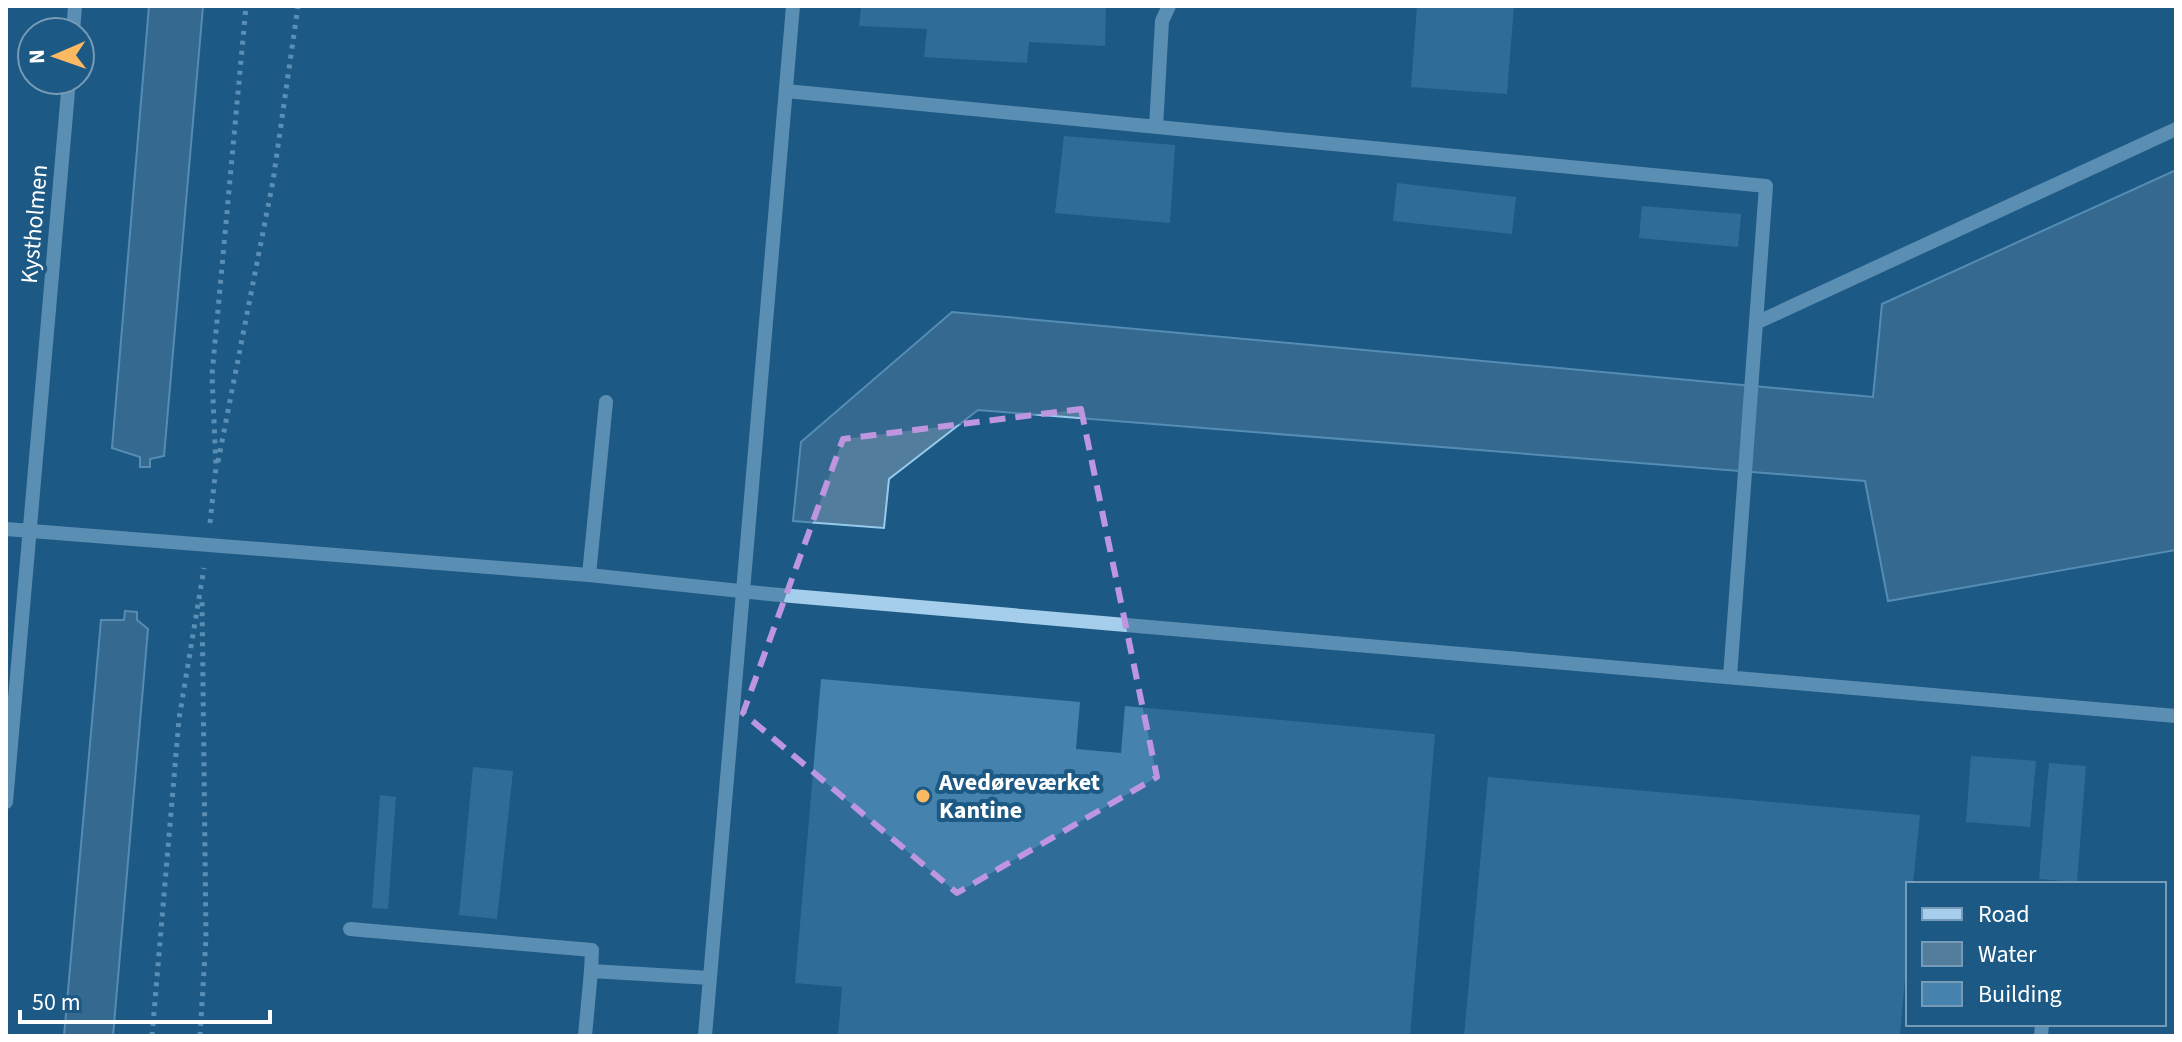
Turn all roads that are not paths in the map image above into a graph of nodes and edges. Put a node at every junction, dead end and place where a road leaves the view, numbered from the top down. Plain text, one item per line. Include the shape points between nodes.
1 (793, 6) edge
2 (1169, 6) edge
3 (786, 91) junction
4 (68, 96) edge
5 (1156, 127) junction
6 (2176, 129) edge
7 (1758, 322) junction
8 (606, 402) dead end
9 (6, 529) edge
10 (30, 531) junction
11 (589, 575) junction
12 (742, 591) junction
13 (1730, 677) junction
14 (2176, 716) edge
15 (6, 802) edge
16 (350, 929) dead end
17 (591, 971) junction
18 (710, 978) junction
19 (585, 1036) edge
20 (705, 1036) edge

1 - 3 street
2 - 5 street via 1162,21
3 - 5 street
3 - 12 street
4 - 10 street, Kystholmen
5 - 7 street via 1766,186
6 - 7 street
7 - 13 street
8 - 11 street
9 - 10 street
10 - 11 street
10 - 15 street, Kystholmen
11 - 12 street
12 - 13 street
12 - 18 street
13 - 14 street
16 - 17 street via 592,950
17 - 18 street
17 - 19 street
18 - 20 street

